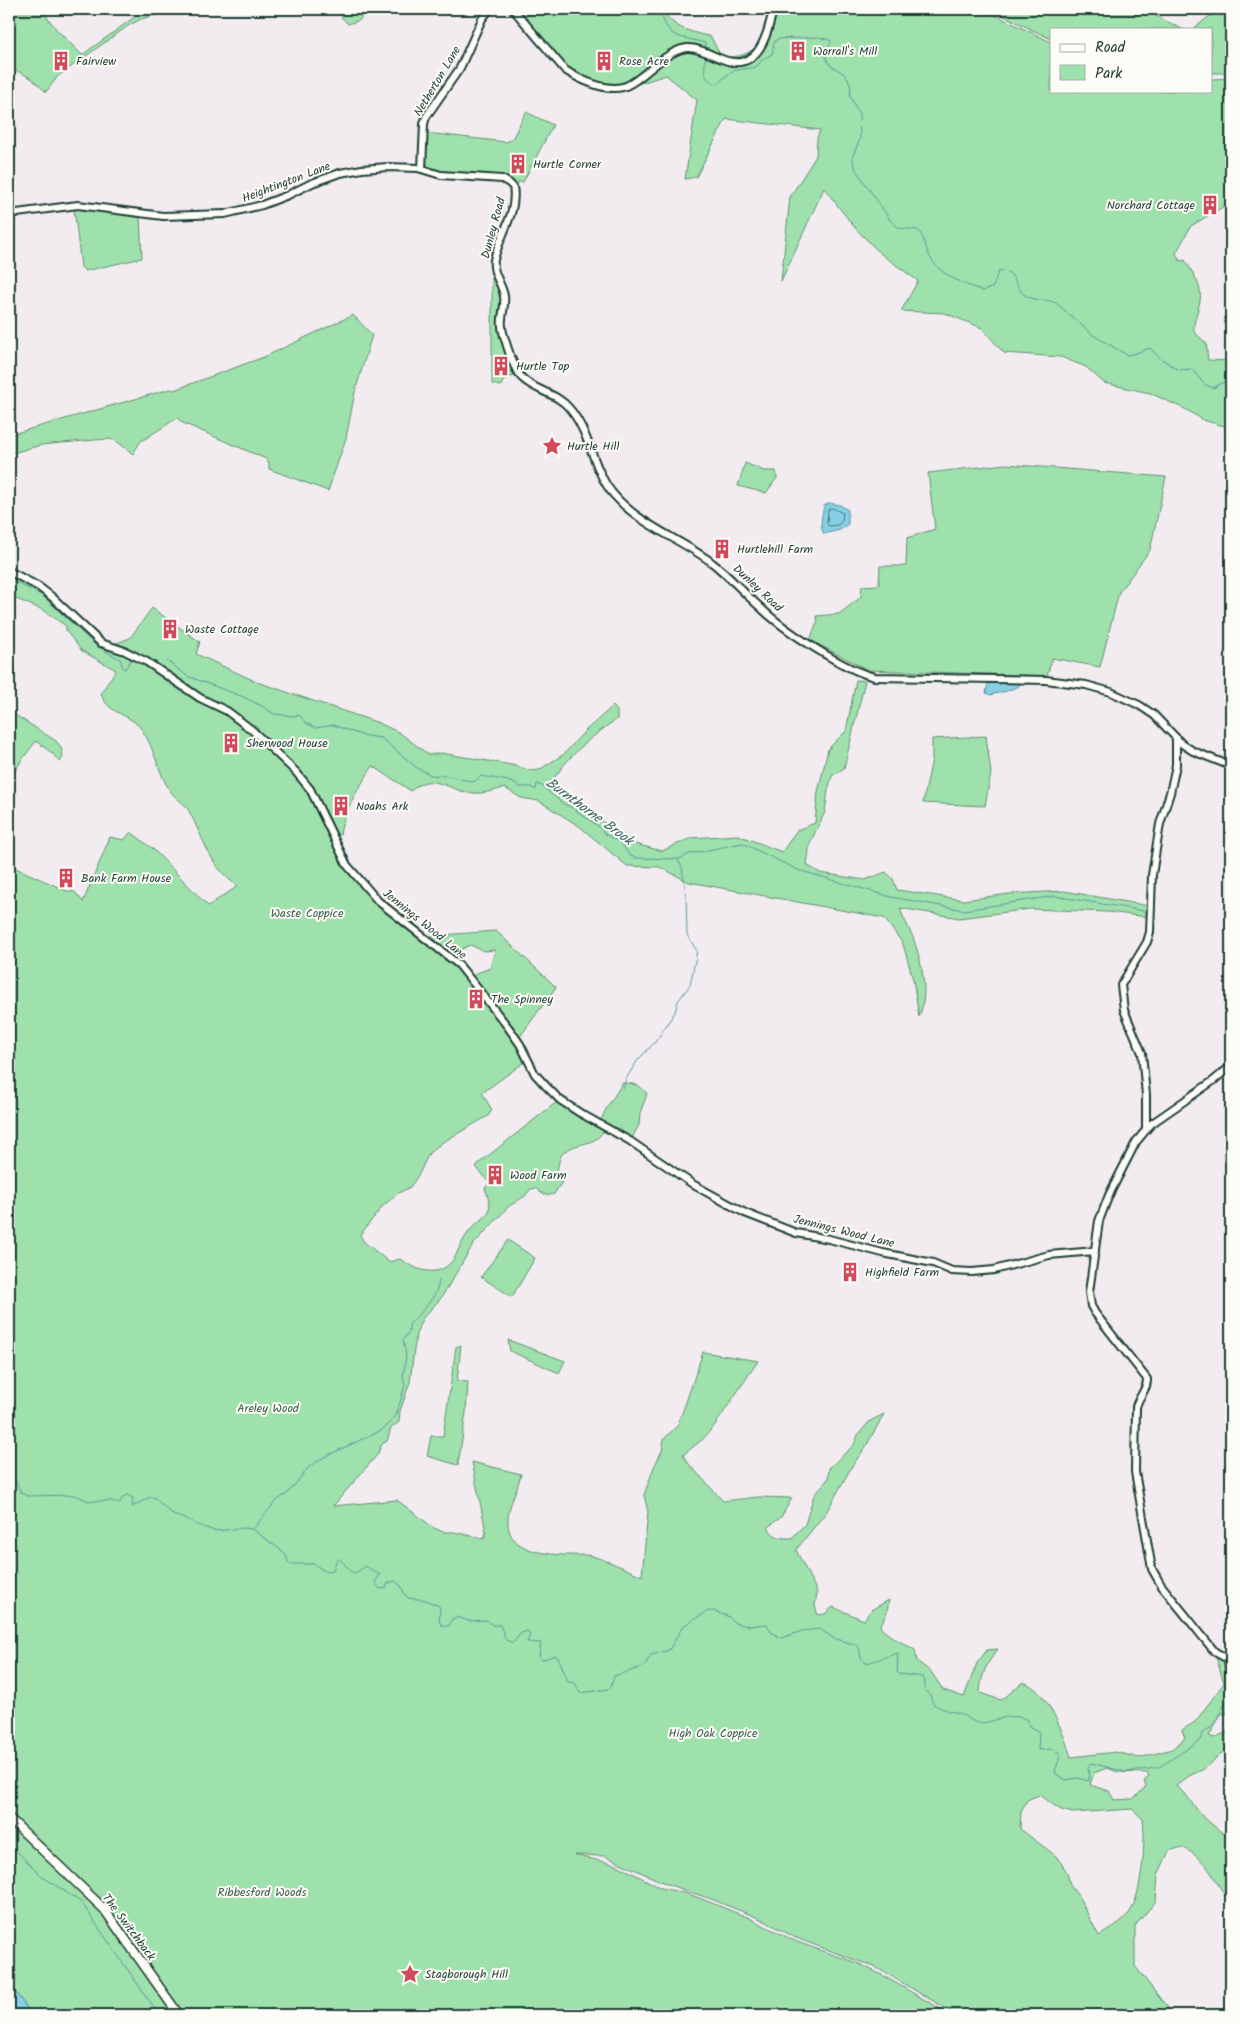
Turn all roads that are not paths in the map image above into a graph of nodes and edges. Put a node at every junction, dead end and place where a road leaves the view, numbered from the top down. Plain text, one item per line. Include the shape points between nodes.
1 (490, 9) edge
2 (513, 9) edge
3 (774, 9) edge
4 (422, 169) junction
5 (9, 214) edge
6 (9, 571) edge
7 (1176, 738) junction
8 (1231, 766) edge
9 (1231, 1066) edge
10 (1146, 1129) junction
11 (1095, 1251) junction
12 (1231, 1688) edge
13 (9, 1818) edge
14 (179, 2015) edge

1 - 4 street, Netherton Lane via 482,19 460,68 426,117
2 - 3 street via 565,70 610,87 628,85 674,52 686,48 733,62 745,61 752,57 769,30
4 - 5 street, Heightington Lane via 398,167 346,172 262,206 225,214 163,216 84,205
4 - 7 street, Dunley Road via 441,175 502,179 512,185 512,211 494,264 504,296 501,325 518,373 571,410 603,480 622,504 709,560 775,621 856,671 875,677 1046,680 1111,692 1154,715
6 - 11 street, Jennings Wood Lane via 41,588 101,643 147,662 252,730 310,789 347,865 378,901 459,965 508,1027 535,1074 546,1086 560,1100 630,1141 694,1185 745,1213 796,1232 933,1263 952,1271 994,1270 1048,1254
7 - 8 street, Dunley Road via 1194,751
7 - 10 street via 1176,765 1160,824 1152,876 1150,932 1121,985 1124,1010 1142,1053
9 - 10 street
10 - 11 street via 1103,1208
11 - 12 street via 1089,1292 1091,1306 1147,1379 1136,1407 1134,1472 1152,1569 1161,1585 1215,1652 1228,1659
13 - 14 main road, The Switchback via 104,1909

